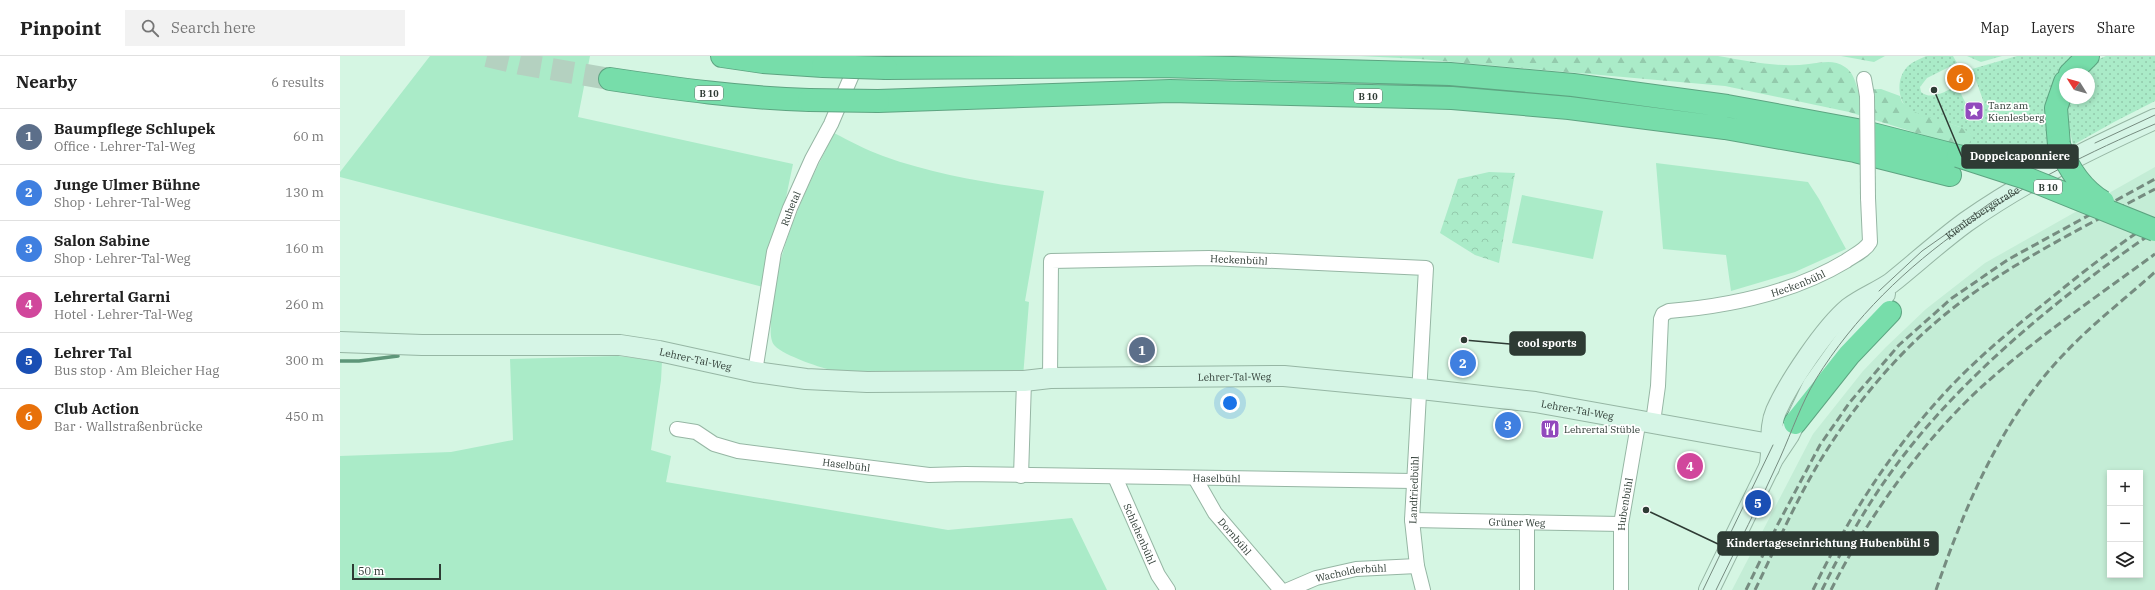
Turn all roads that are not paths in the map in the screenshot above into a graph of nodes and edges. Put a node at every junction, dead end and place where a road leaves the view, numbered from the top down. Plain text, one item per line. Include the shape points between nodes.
1 (722, 56) edge
2 (860, 56) edge
3 (2088, 56) edge
4 (2076, 68) edge
5 (610, 79) tunnel mouth
6 (1864, 79) dead end
7 (2059, 99) edge
8 (2155, 119) edge
9 (1954, 165) junction
10 (2146, 226) edge
11 (1901, 274) junction
12 (1890, 312) dead end
13 (340, 342) edge
14 (755, 372) junction
15 (1050, 378) junction
16 (1024, 381) junction
17 (1419, 388) junction
18 (1646, 421) junction
19 (1795, 423) junction
20 (677, 429) dead end
21 (1777, 446) junction
22 (1021, 476) junction
23 (1114, 477) junction
24 (1196, 478) junction
25 (1413, 481) junction
26 (1412, 520) junction
27 (1528, 522) junction
28 (1621, 524) junction
29 (1417, 566) junction
30 (1168, 590) edge
31 (1281, 590) edge
32 (1288, 590) edge
33 (1423, 590) edge
34 (1527, 590) edge
35 (1621, 590) edge
36 (1709, 590) edge

1 - 9 highway, B 10, bridge via 763,62 886,68 1160,66 1450,74 1573,85 1727,106 1857,130
2 - 14 street, Ruhetal via 831,124 790,208 774,252
3 - 4 highway
5 - 9 highway, B 10, bridge via 688,91 765,99 809,100 878,101 1170,91 1452,98 1569,108 1725,128
6 - 18 street, Heckenbühl, bridge via 1867,96 1870,242 1865,249 1817,277 1749,300 1663,314 1658,386
7 - 10 highway, bridge via 2056,108 2056,126 2059,145 2069,168 2083,186 2098,199
8 - 11 street, Kienlesbergstraße via 2074,158 2007,196 1956,230
9 - 10 highway, B 10, bridge via 2026,178
11 - 19 street, Kienlesbergstraße via 1831,358 1813,385
11 - 21 street, Kienlesbergstraße via 1850,308 1817,347 1776,412 1771,426
12 - 19 highway via 1829,378
13 - 14 street, Lehrer-Tal-Weg via 422,345 620,345
14 - 16 street, Lehrer-Tal-Weg via 806,379 867,382
15 - 16 street, Lehrer-Tal-Weg
15 - 17 street, Lehrer-Tal-Weg via 1284,376
15 - 17 street, Heckenbühl via 1051,261 1209,258 1426,268
16 - 22 street
17 - 18 street, Lehrer-Tal-Weg via 1535,402
17 - 25 street, Landfriedbühl
18 - 21 street, Lehrer-Tal-Weg
18 - 28 street, Hubenbühl
19 - 21 street, Kienlesbergstraße
20 - 22 street, Haselbühl via 696,432 714,444 738,451 929,475
21 - 36 street, Kienlesbergstraße via 1769,468
22 - 23 street, Haselbühl
23 - 24 street, Haselbühl
23 - 30 street, Schlehenbühl via 1158,575
24 - 25 street, Haselbühl
24 - 31 street, Dornbühl via 1216,513
25 - 26 street, Landfriedbühl
26 - 27 street, Grüner Weg
26 - 29 street, Landfriedbühl
27 - 28 street, Grüner Weg
27 - 34 street
28 - 35 street, Hubenbühl
29 - 32 street, Wacholderbühl via 1356,569 1316,578
29 - 33 street, Landfriedbühl

